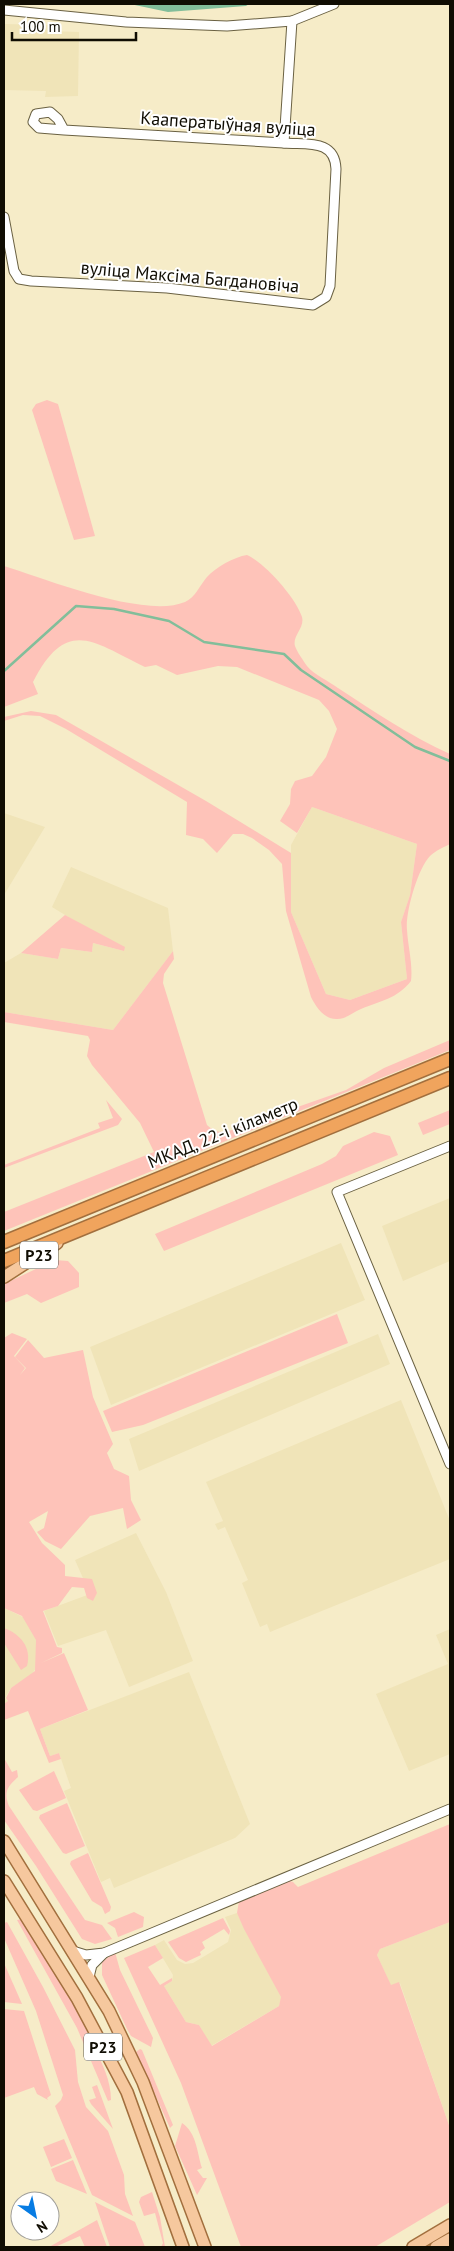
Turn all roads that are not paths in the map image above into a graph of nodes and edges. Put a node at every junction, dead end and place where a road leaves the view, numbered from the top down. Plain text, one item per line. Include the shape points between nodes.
1 (334, 4) edge
2 (4, 10) edge
3 (292, 21) junction
4 (64, 130) dead end
5 (284, 144) junction
6 (4, 217) edge
7 (326, 296) joint
8 (450, 1059) edge
9 (450, 1078) edge
10 (450, 1146) edge
11 (74, 1233) junction
12 (6, 1240) edge
13 (4, 1261) edge
14 (4, 1277) edge
15 (450, 1464) edge
16 (450, 1809) edge
17 (4, 1841) edge
18 (4, 1881) edge
19 (73, 1951) junction
20 (104, 1953) junction
21 (89, 1976) junction
22 (450, 2224) edge
23 (450, 2239) edge
24 (183, 2247) edge
25 (205, 2247) edge
26 (413, 2247) edge
27 (436, 2247) edge

1 - 3 street
2 - 3 street via 126,22 227,26
3 - 5 street
4 - 5 street, Кааператыўная вуліца
5 - 7 street, Кааператыўная вуліца via 316,145 329,149 335,158 330,286
6 - 7 street, вуліца Максіма Багдановіча via 14,271 19,279 167,288 313,305
8 - 12 highway, МКАД, 22-і кіламетр / Р23
9 - 11 highway, МКАД, 22-і кіламетр
10 - 15 street via 337,1192
11 - 13 highway, МКАД, 22-і кіламетр
11 - 14 main road, Р23
16 - 20 street
17 - 19 main road, Р23
18 - 24 main road, Р23 via 77,1998 127,2092
19 - 20 street via 86,1955
19 - 21 main road, Р23
20 - 21 street via 92,1965
21 - 25 main road, Р23 via 143,2082
22 - 26 main road
23 - 27 main road

